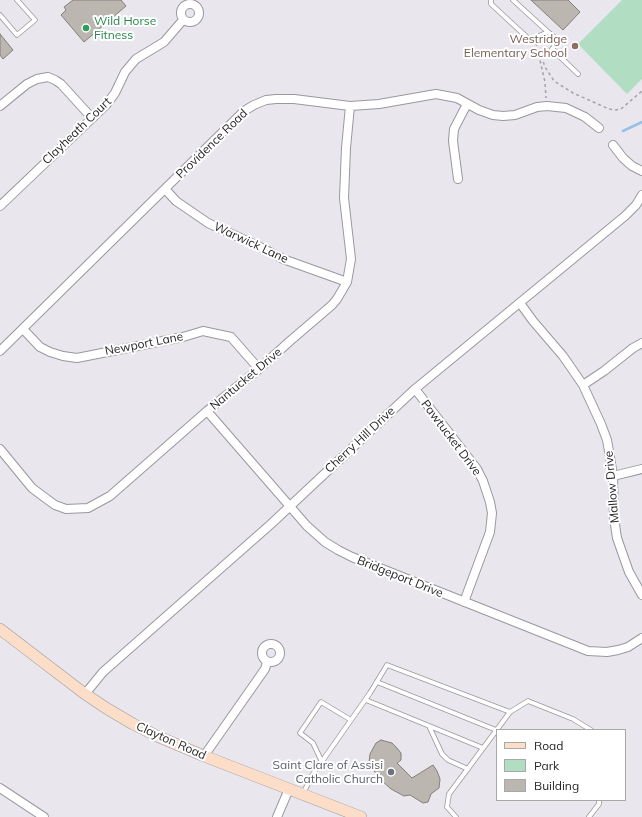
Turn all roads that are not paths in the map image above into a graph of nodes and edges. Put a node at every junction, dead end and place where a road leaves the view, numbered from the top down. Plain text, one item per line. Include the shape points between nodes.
1 (17, 0) edge
2 (491, 0) edge
3 (513, 0) edge
4 (0, 15) edge
5 (183, 20) dead end
6 (548, 32) junction
7 (578, 74) dead end
8 (467, 104) junction
9 (0, 106) edge
10 (350, 106) junction
11 (92, 118) junction
12 (599, 128) dead end
13 (613, 145) dead end
14 (642, 171) edge
15 (458, 179) dead end
16 (165, 189) junction
17 (642, 195) edge
18 (0, 206) edge
19 (346, 282) junction
20 (520, 303) junction
21 (23, 329) junction
22 (642, 343) edge
23 (0, 351) edge
24 (259, 369) junction
25 (583, 385) junction
26 (415, 389) junction
27 (207, 412) junction
28 (0, 449) edge
29 (642, 469) edge
30 (613, 476) junction
31 (289, 506) junction
32 (642, 595) edge
33 (464, 602) junction
34 (0, 629) edge
35 (642, 638) edge
36 (267, 662) dead end
37 (377, 682) junction
38 (85, 694) junction
39 (366, 700) junction
40 (510, 712) junction
41 (351, 720) junction
42 (429, 726) junction
43 (497, 729) edge
44 (589, 729) edge
45 (496, 730) edge
46 (483, 748) junction
47 (204, 756) junction
48 (322, 762) junction
49 (468, 768) junction
50 (0, 788) edge
51 (289, 788) junction
52 (303, 794) junction
53 (599, 801) edge
54 (44, 817) edge
55 (277, 817) edge
56 (361, 817) edge
57 (456, 817) edge
58 (589, 817) edge

1 - 4 lane via 34,20 17,35
2 - 6 lane via 491,4 530,40
3 - 6 lane
5 - 11 street, Clayheath Court via 164,42 136,59 125,72 110,100
6 - 7 lane via 560,41 552,49
8 - 10 street, Providence Road via 458,98 436,94 379,104
8 - 12 street, Providence Road via 503,116 536,107 566,108
8 - 15 street via 454,129
9 - 11 street via 27,84 48,77 61,84
10 - 16 street, Providence Road via 294,99 266,100 254,105
10 - 19 street, Nantucket Drive via 344,186 351,259
11 - 18 street, Clayheath Court
13 - 14 street via 623,158
16 - 19 street, Warwick Lane via 176,201 208,223 283,259
16 - 21 street, Providence Road
17 - 20 street, Cherry Hill Drive via 625,216
19 - 24 street, Nantucket Drive via 332,305
20 - 25 street, Mallow Drive
20 - 26 street, Cherry Hill Drive
21 - 23 street, Providence Road
21 - 24 street, Newport Lane via 45,350 77,358 203,331 231,338
22 - 25 street
24 - 27 street, Nantucket Drive
25 - 30 street, Mallow Drive via 607,440
26 - 31 street, Cherry Hill Drive
26 - 33 street, Pawtucket Drive via 477,469 490,502 490,532
27 - 28 street, Nantucket Drive via 110,496 88,508 66,509 55,505 32,488
27 - 31 street, Bridgeport Drive
29 - 30 street
30 - 32 street, Mallow Drive via 617,538 629,572
31 - 33 street, Bridgeport Drive via 307,526 338,550
31 - 38 street, Cherry Hill Drive via 103,672
33 - 35 street, Bridgeport Drive via 588,651 618,650
34 - 38 main road, Clayton Road
36 - 47 street
37 - 39 lane
37 - 40 lane via 387,665
37 - 45 lane
38 - 47 main road, Clayton Road via 133,724
39 - 41 lane
39 - 42 lane
40 - 43 lane
40 - 44 lane via 528,701 573,719
41 - 48 lane
41 - 48 lane via 321,702 300,733 313,743
42 - 46 lane
42 - 49 lane via 442,754 448,760
45 - 46 lane
46 - 49 lane
47 - 51 main road, Clayton Road
48 - 52 lane
49 - 57 lane via 449,794 447,807
50 - 54 street
51 - 52 main road, Clayton Road
51 - 55 street
52 - 56 main road, Clayton Road
53 - 58 lane

